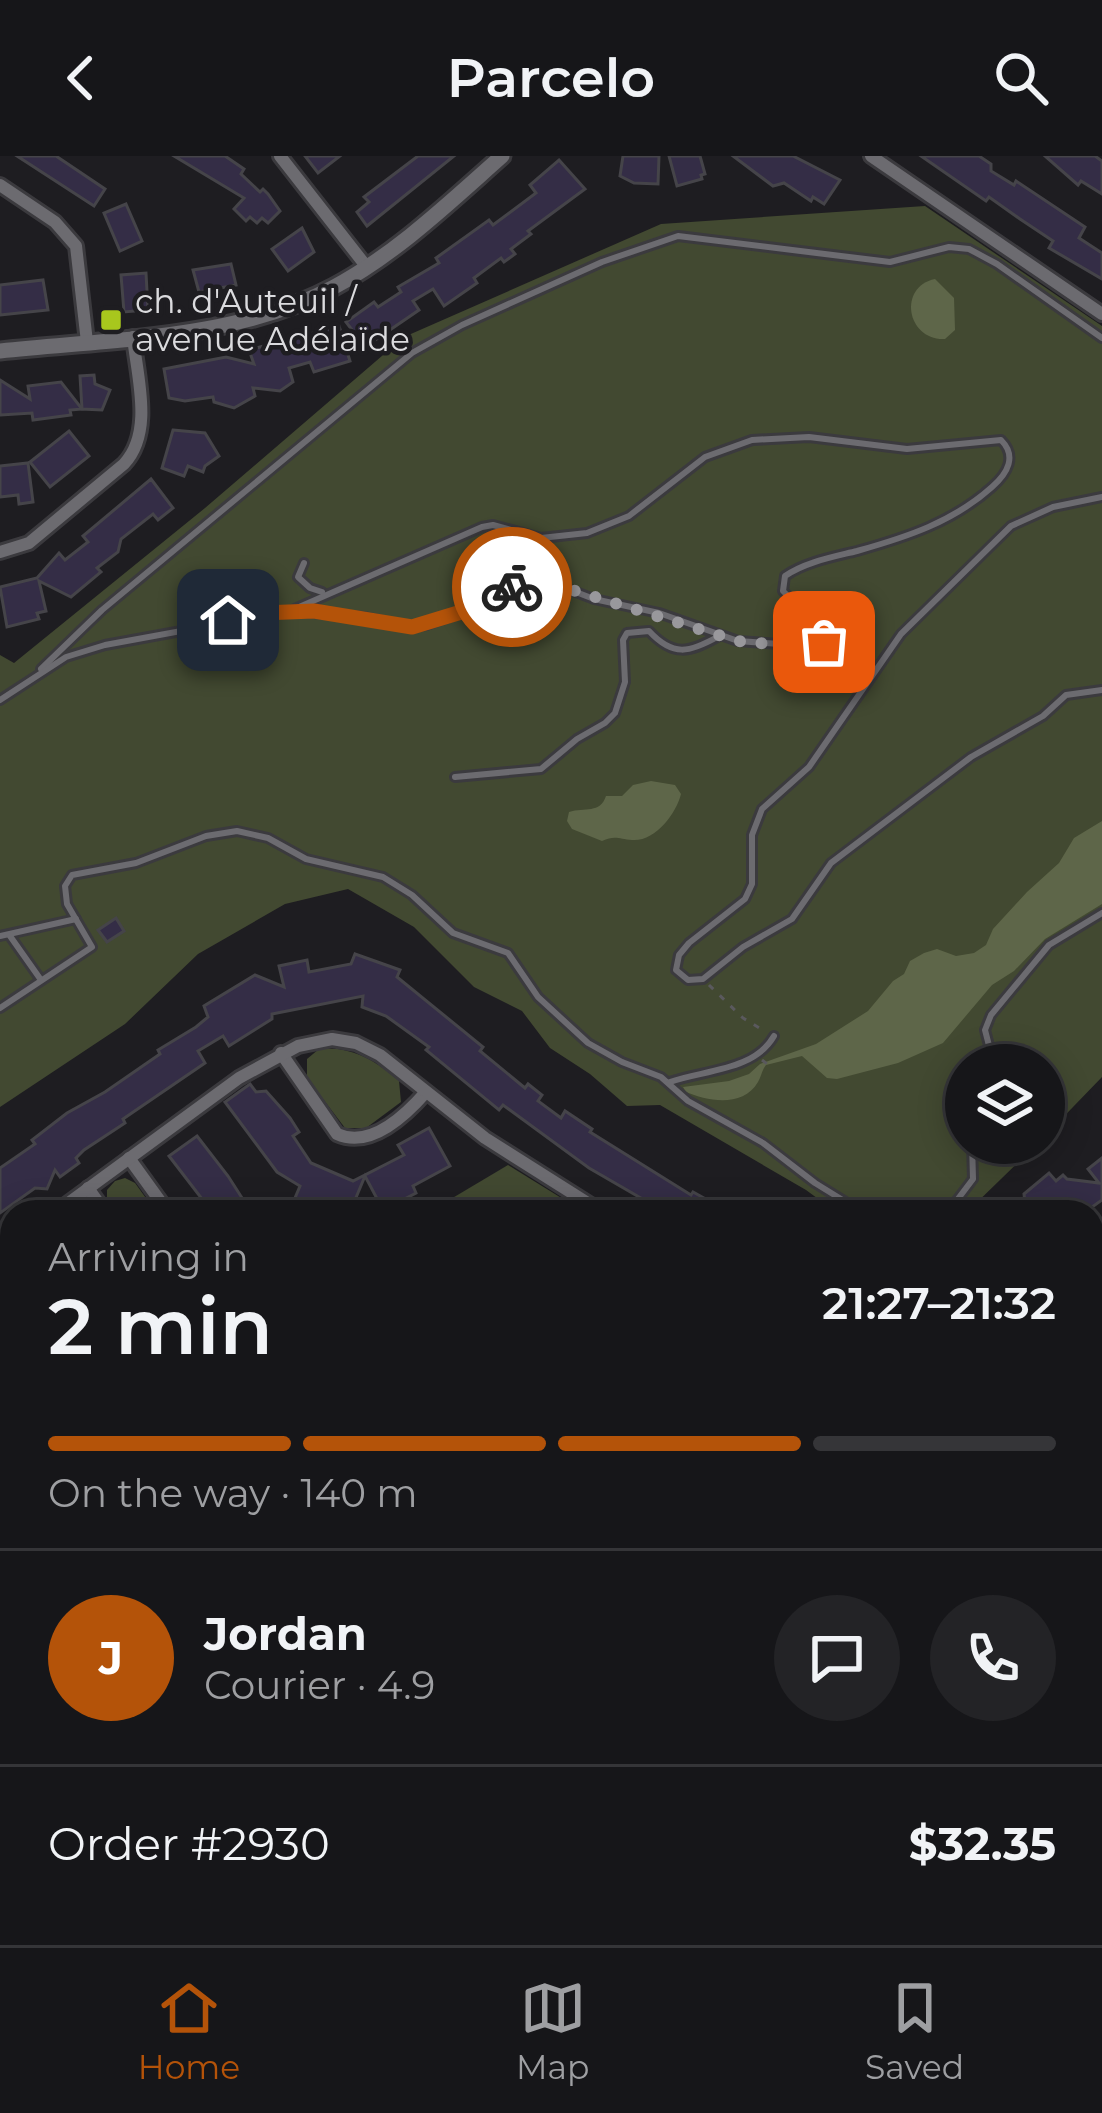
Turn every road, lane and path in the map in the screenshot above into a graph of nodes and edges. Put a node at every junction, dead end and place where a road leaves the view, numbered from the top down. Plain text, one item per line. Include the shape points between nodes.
1 (280, 156) edge
2 (502, 156) edge
3 (871, 156) edge
4 (0, 185) edge
5 (366, 266) junction
6 (1102, 314) edge
7 (133, 337) junction
8 (1102, 338) edge
9 (87, 342) junction
10 (0, 351) edge
11 (1102, 497) edge
12 (0, 552) edge
13 (304, 563) dead end
14 (328, 592) junction
15 (290, 611) junction
16 (721, 635) junction
17 (34, 676) junction
18 (1102, 690) edge
19 (0, 700) edge
20 (455, 777) dead end
21 (1102, 913) edge
22 (76, 919) junction
23 (11, 936) junction
24 (0, 937) edge
25 (703, 979) junction
26 (41, 980) junction
27 (0, 1008) edge
28 (774, 1036) joint
29 (989, 1044) edge
30 (281, 1053) junction
31 (763, 1061) dead end
32 (771, 1067) dead end
33 (670, 1082) junction
34 (426, 1093) junction
35 (129, 1159) junction
36 (973, 1164) edge
37 (88, 1188) junction
38 (72, 1200) edge
39 (96, 1200) edge
40 (159, 1200) edge
41 (582, 1200) edge
42 (843, 1200) edge
43 (957, 1200) edge

1 - 5 street
2 - 5 street
3 - 6 street
4 - 9 street via 76,246
5 - 7 street via 280,309
7 - 9 street
7 - 12 street via 141,423 135,450 35,539
8 - 17 lane via 969,249 880,262 664,238 412,353 101,610
9 - 10 street
11 - 25 lane via 1052,507 999,534 886,652 809,767 762,809 745,899 679,955 681,976
13 - 14 lane via 303,583
14 - 15 lane
14 - 16 lane via 482,527 556,539 608,526 734,443 809,437 908,449 1004,441 1008,469 964,510 785,576 783,591 823,632 821,647
15 - 16 lane via 412,627 543,581
15 - 17 lane via 104,645
16 - 20 lane via 674,651 649,631 627,633 622,698 605,723 541,769
17 - 19 lane
18 - 25 lane via 1066,695 971,758 831,863 792,919
21 - 29 lane via 1048,945 991,1016
22 - 23 lane
22 - 26 lane via 92,947
22 - 33 lane via 65,892 72,875 136,863 222,832 250,832 306,859 383,877 453,933 508,953 538,997 588,1043
23 - 24 lane
23 - 26 lane
25 - 28 path
26 - 27 lane
28 - 33 lane via 745,1060
30 - 34 street via 348,1040
30 - 34 street via 347,1139 378,1132
30 - 35 street
31 - 32 path
33 - 42 lane
34 - 41 street
35 - 37 street
35 - 40 street
36 - 43 lane via 973,1179
37 - 38 street
37 - 39 street

